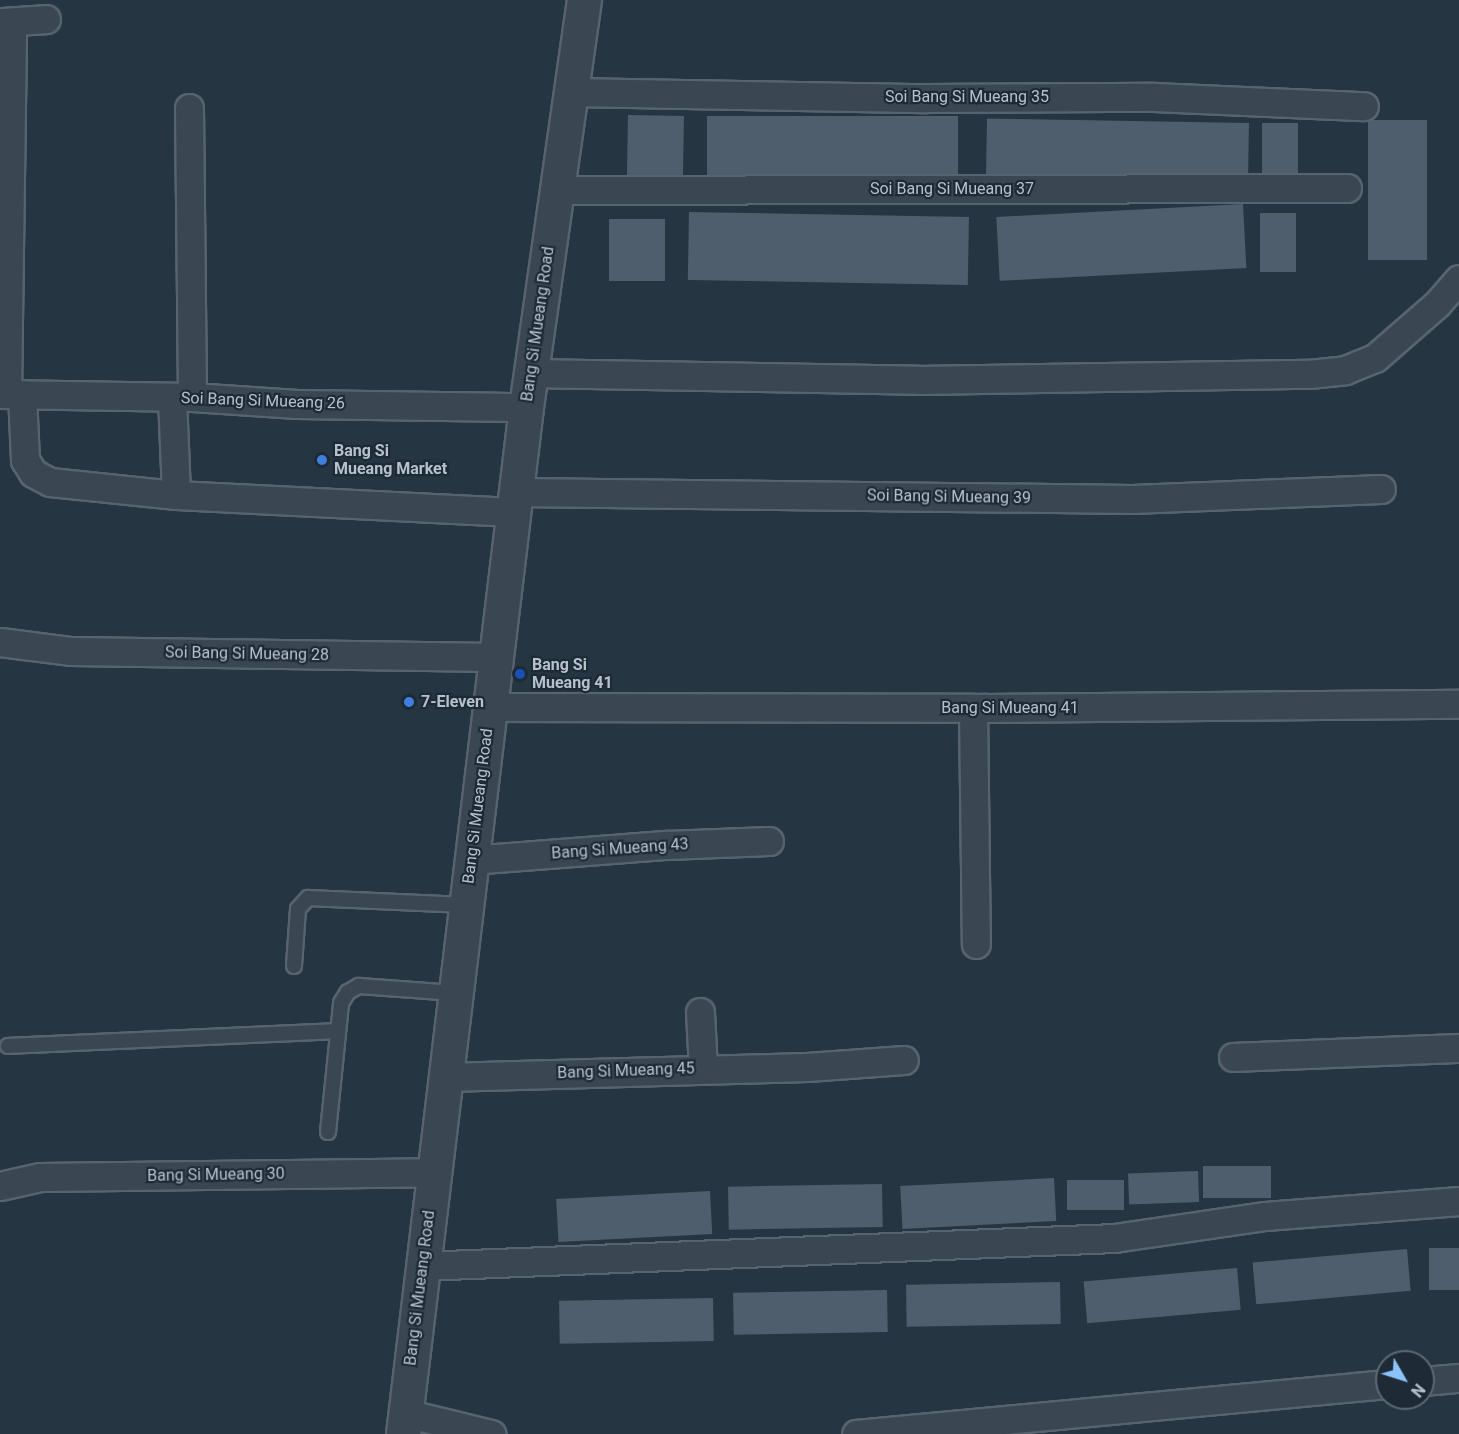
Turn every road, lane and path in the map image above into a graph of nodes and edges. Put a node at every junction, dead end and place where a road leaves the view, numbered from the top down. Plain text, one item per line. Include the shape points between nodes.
1 (584, 0) edge
2 (46, 19) dead end
3 (6, 22) edge
4 (571, 92) junction
5 (1364, 106) dead end
6 (189, 108) dead end
7 (1347, 188) dead end
8 (557, 190) junction
9 (1459, 279) edge
10 (531, 373) junction
11 (10, 394) edge
12 (182, 397) junction
13 (526, 407) junction
14 (1381, 489) dead end
15 (176, 495) junction
16 (515, 502) junction
17 (0, 642) edge
18 (495, 657) junction
19 (1459, 704) edge
20 (490, 707) junction
21 (973, 708) junction
22 (769, 841) dead end
23 (470, 860) junction
24 (466, 905) junction
25 (976, 944) dead end
26 (294, 966) dead end
27 (458, 993) junction
28 (700, 1012) dead end
29 (338, 1031) junction
30 (8, 1046) dead end
31 (1459, 1048) edge
32 (1233, 1057) dead end
33 (904, 1060) dead end
34 (702, 1069) junction
35 (445, 1077) junction
36 (328, 1132) dead end
37 (433, 1172) junction
38 (0, 1186) edge
39 (1459, 1201) edge
40 (421, 1266) junction
41 (1459, 1378) edge
42 (1435, 1380) edge
43 (1375, 1385) edge
44 (404, 1423) edge
45 (491, 1434) edge
46 (855, 1434) edge

1 - 4 street, Bang Si Mueang Road
2 - 3 street
3 - 11 street, Soi Bang Si Mueang 39
4 - 5 street, Soi Bang Si Mueang 35 via 1154,97
4 - 8 street, Bang Si Mueang Road
6 - 12 street
7 - 8 street, Soi Bang Si Mueang 37
8 - 10 street, Bang Si Mueang Road
9 - 10 street via 1437,304 1375,358 1345,370 1309,374 918,380
10 - 13 street, Bang Si Mueang Road
11 - 12 street, Soi Bang Si Mueang 26
11 - 15 street, Soi Bang Si Mueang 39 via 25,460 33,473 50,482
12 - 13 street, Soi Bang Si Mueang 26 via 297,404
12 - 15 street
13 - 16 street, Bang Si Mueang Road
14 - 16 street, Soi Bang Si Mueang 39 via 1132,499
15 - 16 street, Soi Bang Si Mueang 39
16 - 18 street, Bang Si Mueang Road
17 - 18 street, Soi Bang Si Mueang 28 via 71,651
18 - 20 street, Bang Si Mueang Road
19 - 21 street, Bang Si Mueang 41
20 - 21 street, Bang Si Mueang 41
20 - 23 street, Bang Si Mueang Road
21 - 25 street
22 - 23 street, Bang Si Mueang 43 via 667,844
23 - 24 street, Bang Si Mueang Road
24 - 26 lane via 308,898 298,909
24 - 27 street, Bang Si Mueang Road
27 - 29 lane via 359,986 348,992 341,1003
27 - 35 street, Bang Si Mueang Road
28 - 34 street
29 - 30 lane
29 - 36 lane
31 - 32 street
33 - 34 street, Bang Si Mueang 45
34 - 35 street, Bang Si Mueang 45
35 - 37 street, Bang Si Mueang Road
37 - 38 street, Bang Si Mueang 30 via 40,1177
37 - 40 street, Bang Si Mueang Road
39 - 40 street via 1265,1216 1114,1238
40 - 44 street, Bang Si Mueang Road
41 - 42 street
43 - 46 street
44 - 45 street

